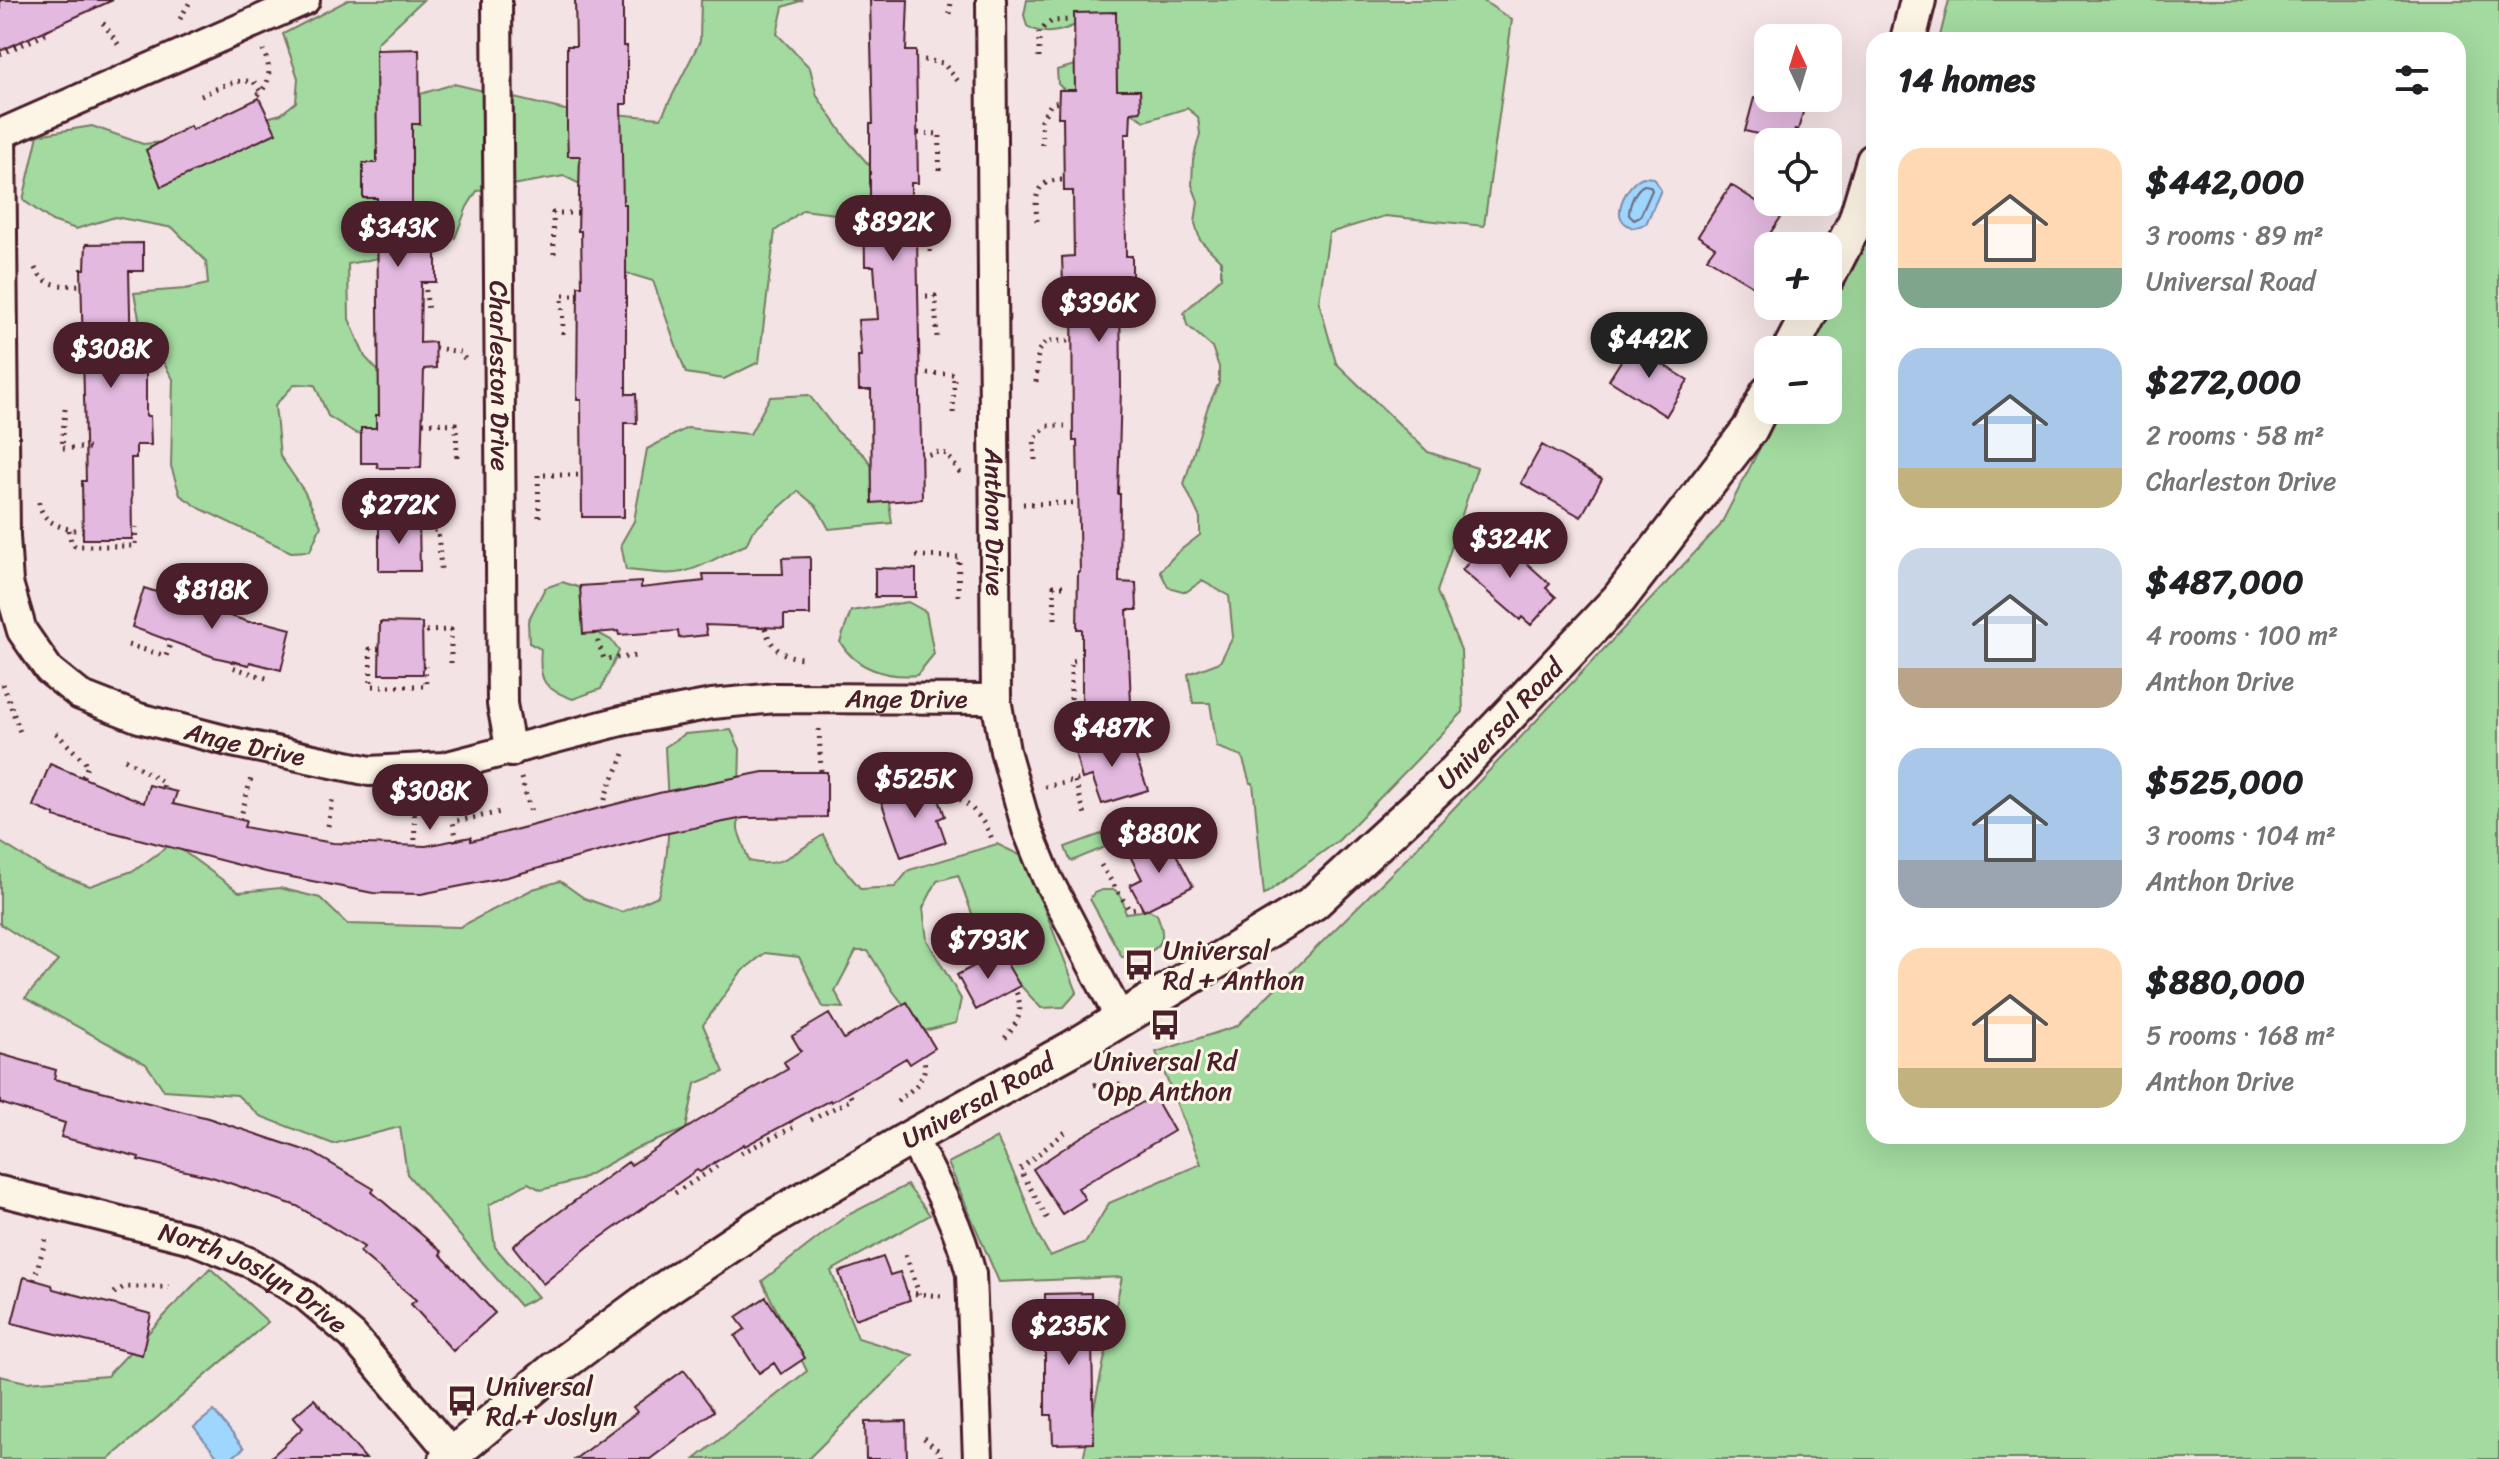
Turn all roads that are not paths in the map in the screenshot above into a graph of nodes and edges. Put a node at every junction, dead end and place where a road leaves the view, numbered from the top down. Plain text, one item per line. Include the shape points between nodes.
1 (305, 0) edge
2 (497, 0) edge
3 (991, 0) edge
4 (1918, 0) edge
5 (1910, 32) edge
6 (0, 134) edge
7 (1866, 188) edge
8 (1842, 248) edge
9 (1754, 421) edge
10 (996, 699) junction
11 (511, 752) junction
12 (1121, 1020) junction
13 (912, 1137) junction
14 (0, 1191) edge
15 (452, 1457) edge
16 (978, 1459) edge

1 - 6 street
2 - 11 street, Charleston Drive via 502,704
3 - 10 street, Anthon Drive
4 - 5 street
6 - 11 street, Ange Drive via 8,583 22,631 49,670 80,695 139,718 376,772 444,767
7 - 8 street
9 - 12 street, Universal Road via 1619,599 1456,771 1313,903
10 - 11 street, Ange Drive via 776,698 712,704 621,721
10 - 12 street, Anthon Drive via 1025,824
12 - 13 street, Universal Road
13 - 15 street, Universal Road via 757,1227 651,1298 555,1369
13 - 16 street via 946,1201 971,1274
14 - 15 street, North Joslyn Drive via 192,1239 251,1263 306,1296 353,1336

